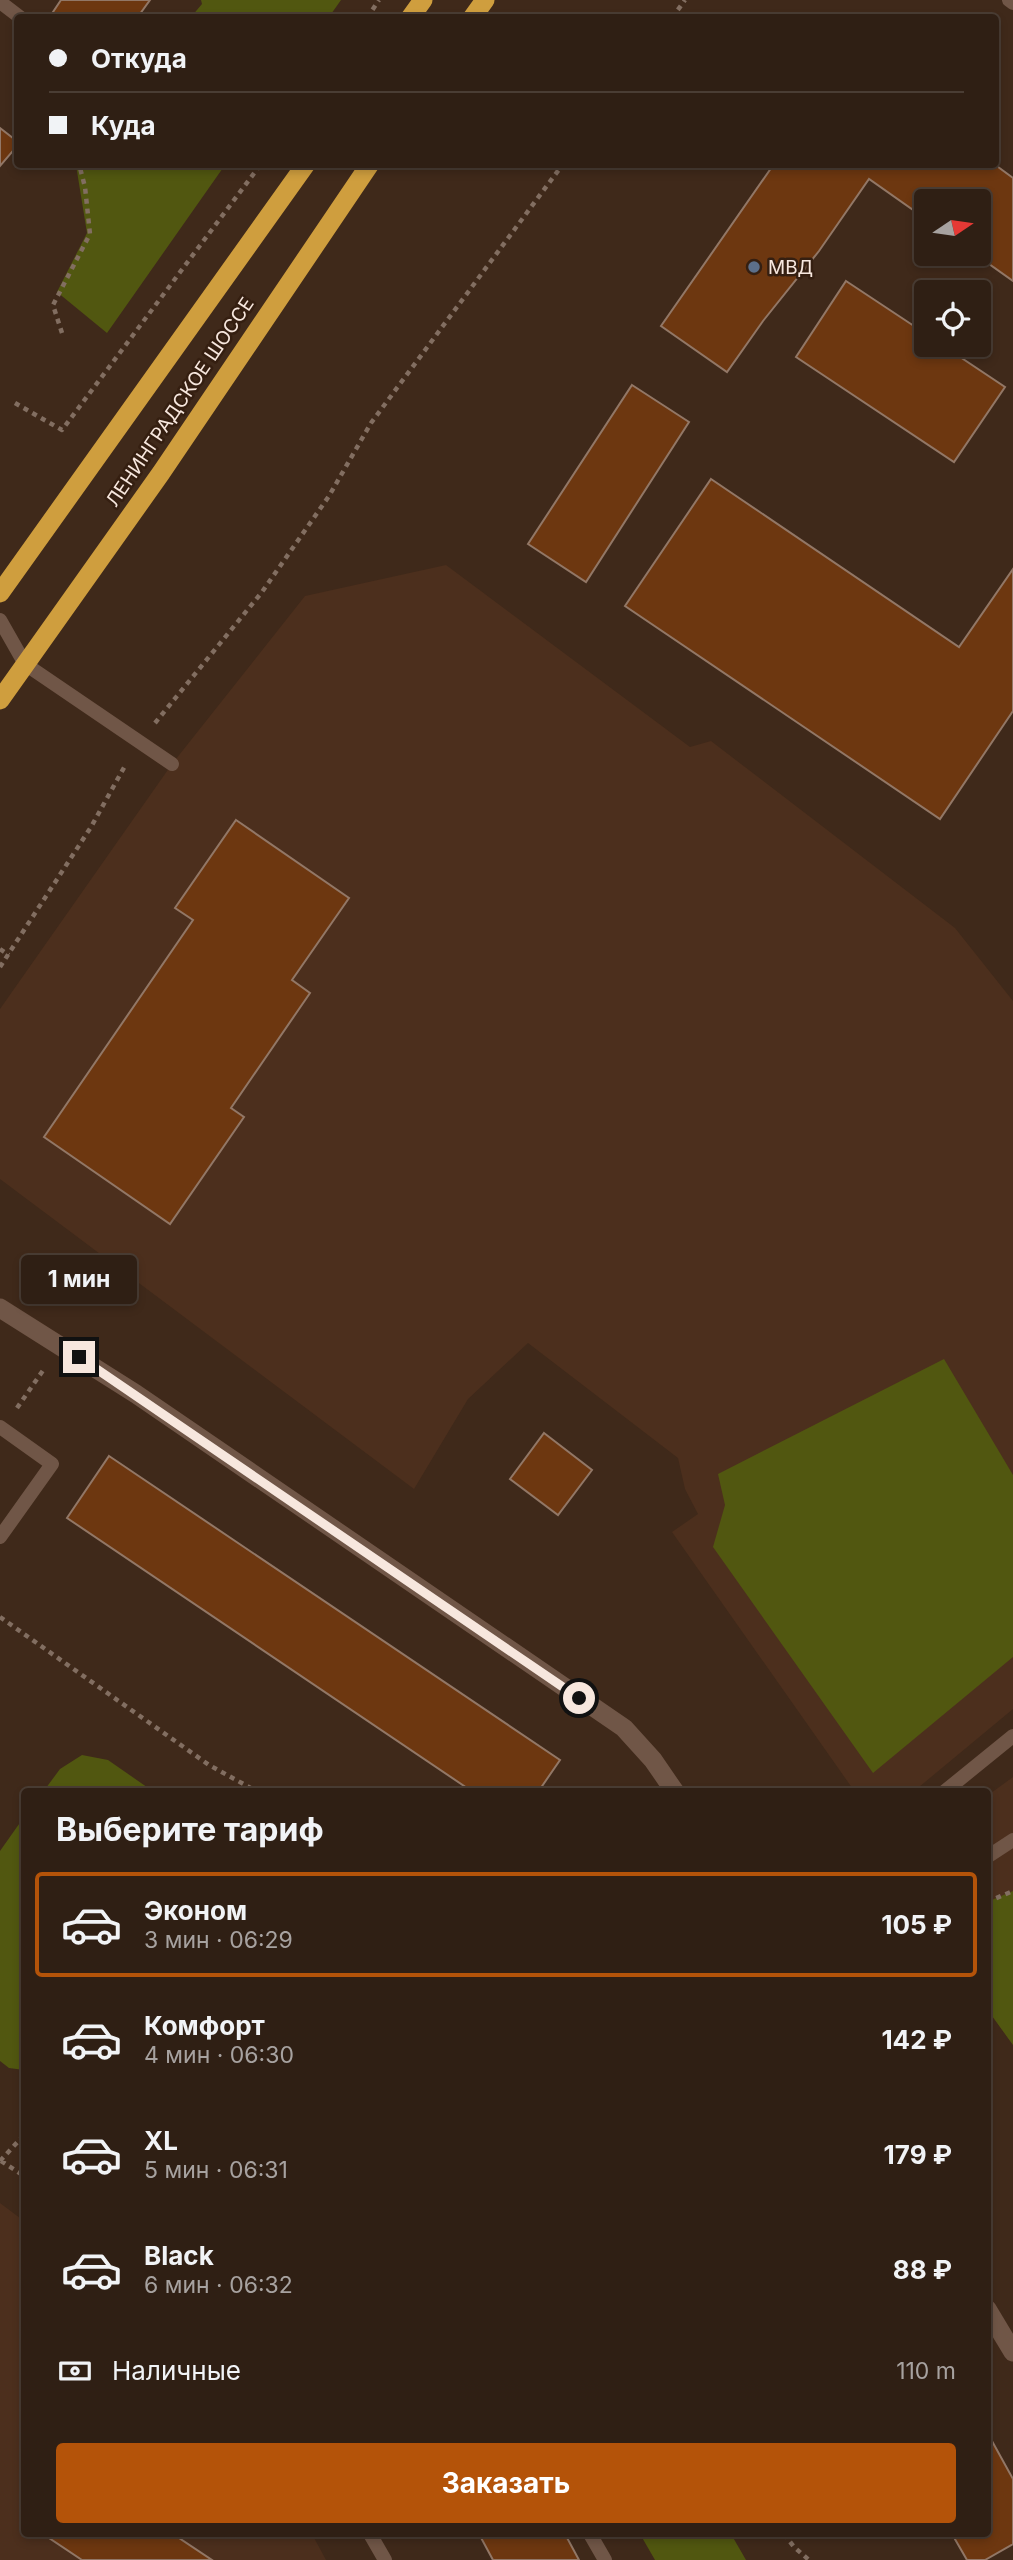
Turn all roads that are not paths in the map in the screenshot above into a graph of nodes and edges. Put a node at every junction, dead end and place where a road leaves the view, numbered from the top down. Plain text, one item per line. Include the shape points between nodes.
1 (1009, 0) edge
2 (0, 2) edge
3 (1013, 3) edge
4 (16, 14) edge
5 (303, 168) edge
6 (366, 168) edge
7 (0, 593) edge
8 (0, 620) edge
9 (25, 664) junction
10 (0, 700) edge
11 (172, 764) dead end
12 (0, 1308) edge
13 (1, 1428) edge
14 (0, 1537) edge
15 (1013, 1736) edge
16 (672, 1788) edge
17 (949, 1788) edge
18 (1013, 1840) edge
19 (991, 1854) edge
20 (991, 2315) edge
21 (1013, 2352) edge
22 (372, 2537) edge
23 (592, 2537) edge
24 (386, 2560) edge
25 (605, 2560) edge

1 - 3 lane
2 - 4 lane
5 - 7 highway, ЛЕНИНГРАДСКОЕ ШОССЕ
6 - 9 highway, ЛЕНИНГРАДСКОЕ ШОССЕ via 161,473
8 - 9 lane
9 - 10 highway, ЛЕНИНГРАДСКОЕ ШОССЕ
9 - 11 lane
12 - 16 street via 624,1728
13 - 14 lane via 52,1464
15 - 17 lane
18 - 19 lane
20 - 21 street
22 - 24 lane
23 - 25 lane

